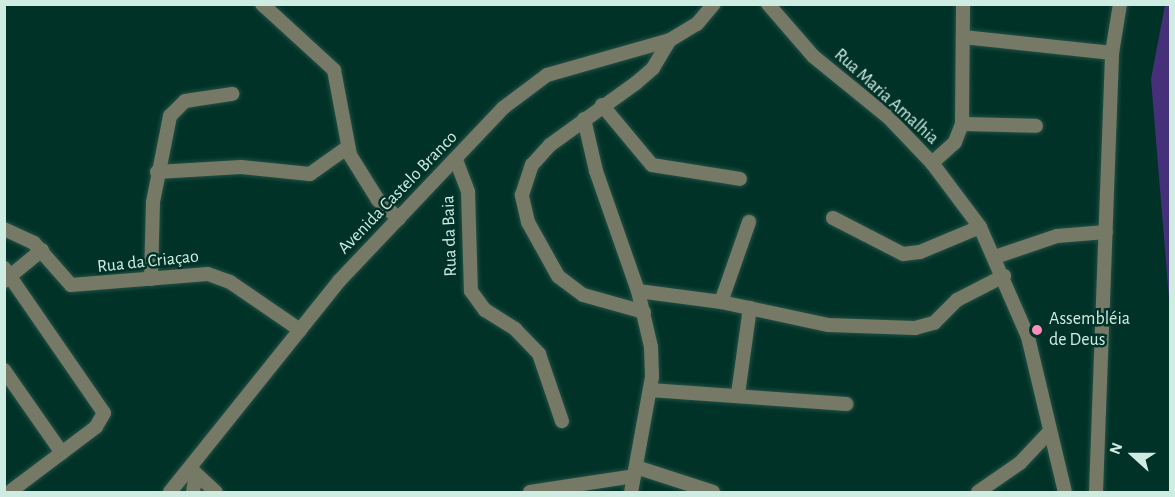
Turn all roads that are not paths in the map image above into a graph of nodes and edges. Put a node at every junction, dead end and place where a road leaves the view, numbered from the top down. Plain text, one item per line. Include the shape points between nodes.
1 (262, 4) edge
2 (714, 4) edge
3 (963, 4) edge
4 (1120, 4) edge
5 (774, 7) edge
6 (963, 37) junction
7 (670, 40) junction
8 (1112, 53) junction
9 (232, 94) dead end
10 (602, 105) junction
11 (584, 119) junction
12 (962, 124) junction
13 (1036, 126) dead end
14 (348, 147) junction
15 (456, 160) junction
16 (932, 163) junction
17 (158, 172) junction
18 (740, 179) dead end
19 (833, 218) dead end
20 (399, 219) junction
21 (749, 222) dead end
22 (980, 227) junction
23 (4, 229) edge
24 (1106, 232) junction
25 (42, 250) junction
26 (995, 257) junction
27 (6, 275) edge
28 (1004, 276) junction
29 (150, 279) junction
30 (638, 291) junction
31 (721, 302) junction
32 (750, 308) junction
33 (644, 312) junction
34 (300, 330) junction
35 (4, 370) edge
36 (650, 390) junction
37 (738, 394) junction
38 (847, 404) dead end
39 (562, 421) dead end
40 (1050, 431) junction
41 (62, 453) junction
42 (193, 472) junction
43 (635, 483) edge
44 (10, 487) edge
45 (170, 492) edge
46 (193, 492) edge
47 (216, 492) edge
48 (530, 492) edge
49 (713, 492) edge
50 (978, 492) edge
51 (1065, 492) edge
52 (1096, 492) edge

1 - 14 street via 334,70
2 - 7 street, Avenida Castelo Branco via 697,24
3 - 6 street
4 - 8 street
5 - 16 street, Rua Maria Amalhia via 813,56 889,118
6 - 8 street
6 - 12 street
7 - 10 street via 653,68
7 - 15 street, Avenida Castelo Branco via 547,75 503,108
8 - 24 street
9 - 17 street via 185,101 170,116
10 - 11 street
10 - 18 street via 652,165
11 - 30 street via 596,171
11 - 33 street via 550,145 524,180 528,222 548,261 569,285 609,305
12 - 13 street
12 - 16 street via 955,142
14 - 17 street via 310,174 241,167
14 - 20 street via 362,179
15 - 20 street, Avenida Castelo Branco
15 - 39 street, Rua da Baia via 468,192 471,291 485,310 515,329 539,354
16 - 22 street, Rua Maria Amalhia
17 - 29 street
19 - 22 street via 903,254 920,252
20 - 34 street, Avenida Castelo Branco
21 - 31 street
22 - 26 street, Rua Maria Amalhia
23 - 25 street, Rua da Criaçao
24 - 26 street via 1056,236
24 - 52 street
25 - 27 street
25 - 29 street, Rua da Criaçao via 71,285
26 - 28 street, Rua Maria Amalhia
27 - 41 street via 103,408 101,423
28 - 32 street via 957,300 934,323 915,328 828,325
28 - 40 street, Rua Maria Amalhia via 1028,337
29 - 34 street, Rua da Criaçao via 191,272 217,276
30 - 31 street
30 - 33 street
31 - 32 street
32 - 37 street
33 - 36 street via 652,362
34 - 42 street, Avenida Castelo Branco
35 - 41 street
36 - 37 street
36 - 43 street
37 - 38 street
40 - 50 street via 1020,463
40 - 51 street, Rua Maria Amalhia
41 - 44 street
42 - 45 street, Avenida Castelo Branco
42 - 46 street
42 - 47 street
43 - 48 street
43 - 49 street

